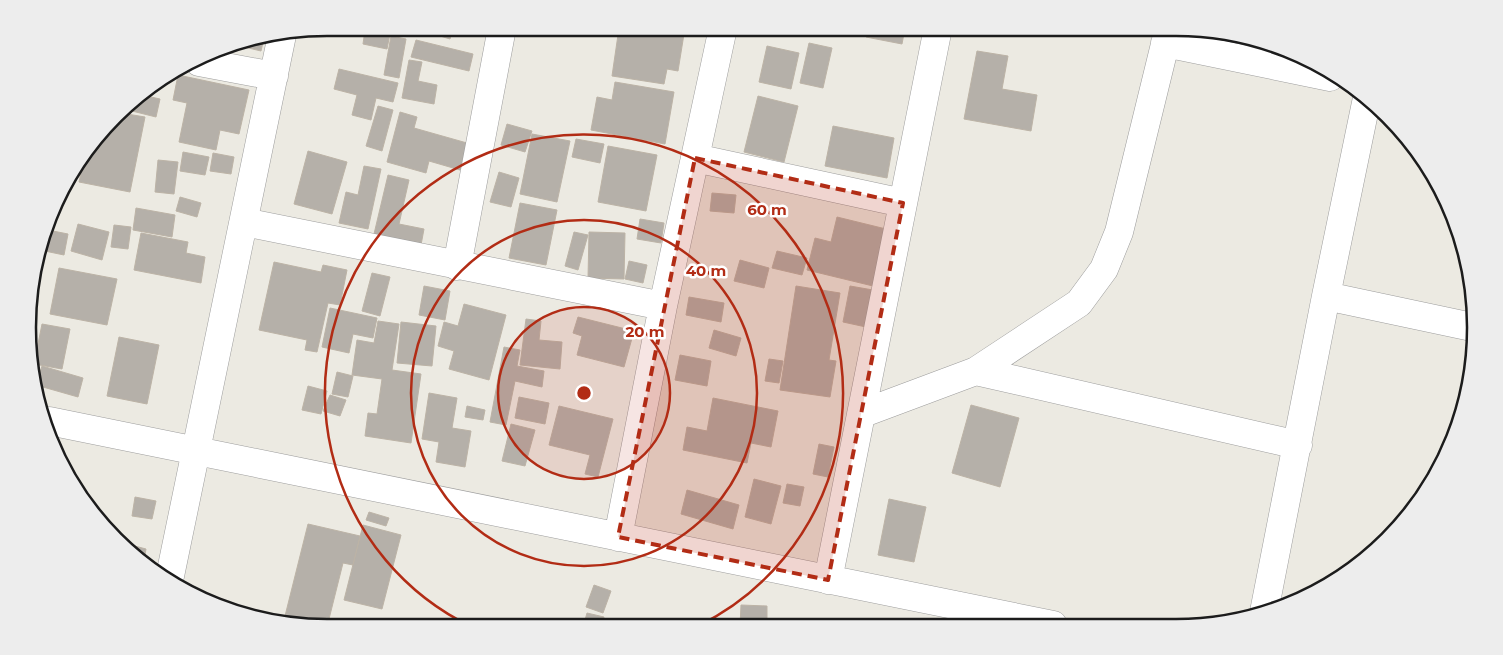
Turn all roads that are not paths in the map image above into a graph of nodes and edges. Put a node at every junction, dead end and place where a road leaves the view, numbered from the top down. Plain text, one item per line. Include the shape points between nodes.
1 (500, 36) edge
2 (721, 36) edge
3 (936, 36) edge
4 (1167, 36) edge
5 (1171, 36) edge
6 (281, 40) edge
7 (205, 63) edge
8 (1320, 74) edge
9 (274, 76) junction
10 (1365, 107) edge
11 (695, 158) junction
12 (903, 203) junction
13 (244, 222) junction
14 (456, 266) junction
15 (1326, 296) junction
16 (663, 306) junction
17 (1467, 326) edge
18 (976, 370) junction
19 (861, 414) junction
20 (52, 422) edge
21 (1298, 445) junction
22 (196, 450) junction
23 (618, 537) junction
24 (171, 573) edge
25 (828, 580) junction
26 (1266, 604) edge
27 (952, 615) edge
28 (993, 619) edge

1 - 14 street
2 - 11 street
3 - 12 street
4 - 18 street via 1119,232 1104,270 1079,303
5 - 8 street
6 - 9 street
7 - 9 street
9 - 13 street
10 - 15 street
11 - 12 street
11 - 16 street
12 - 19 street
13 - 14 street
13 - 22 street
14 - 16 street
15 - 17 street
15 - 21 street
16 - 23 street
18 - 19 street
18 - 21 street
19 - 25 street
20 - 22 street
21 - 26 street
22 - 23 street
22 - 24 street
23 - 25 street
25 - 27 street
27 - 28 street

